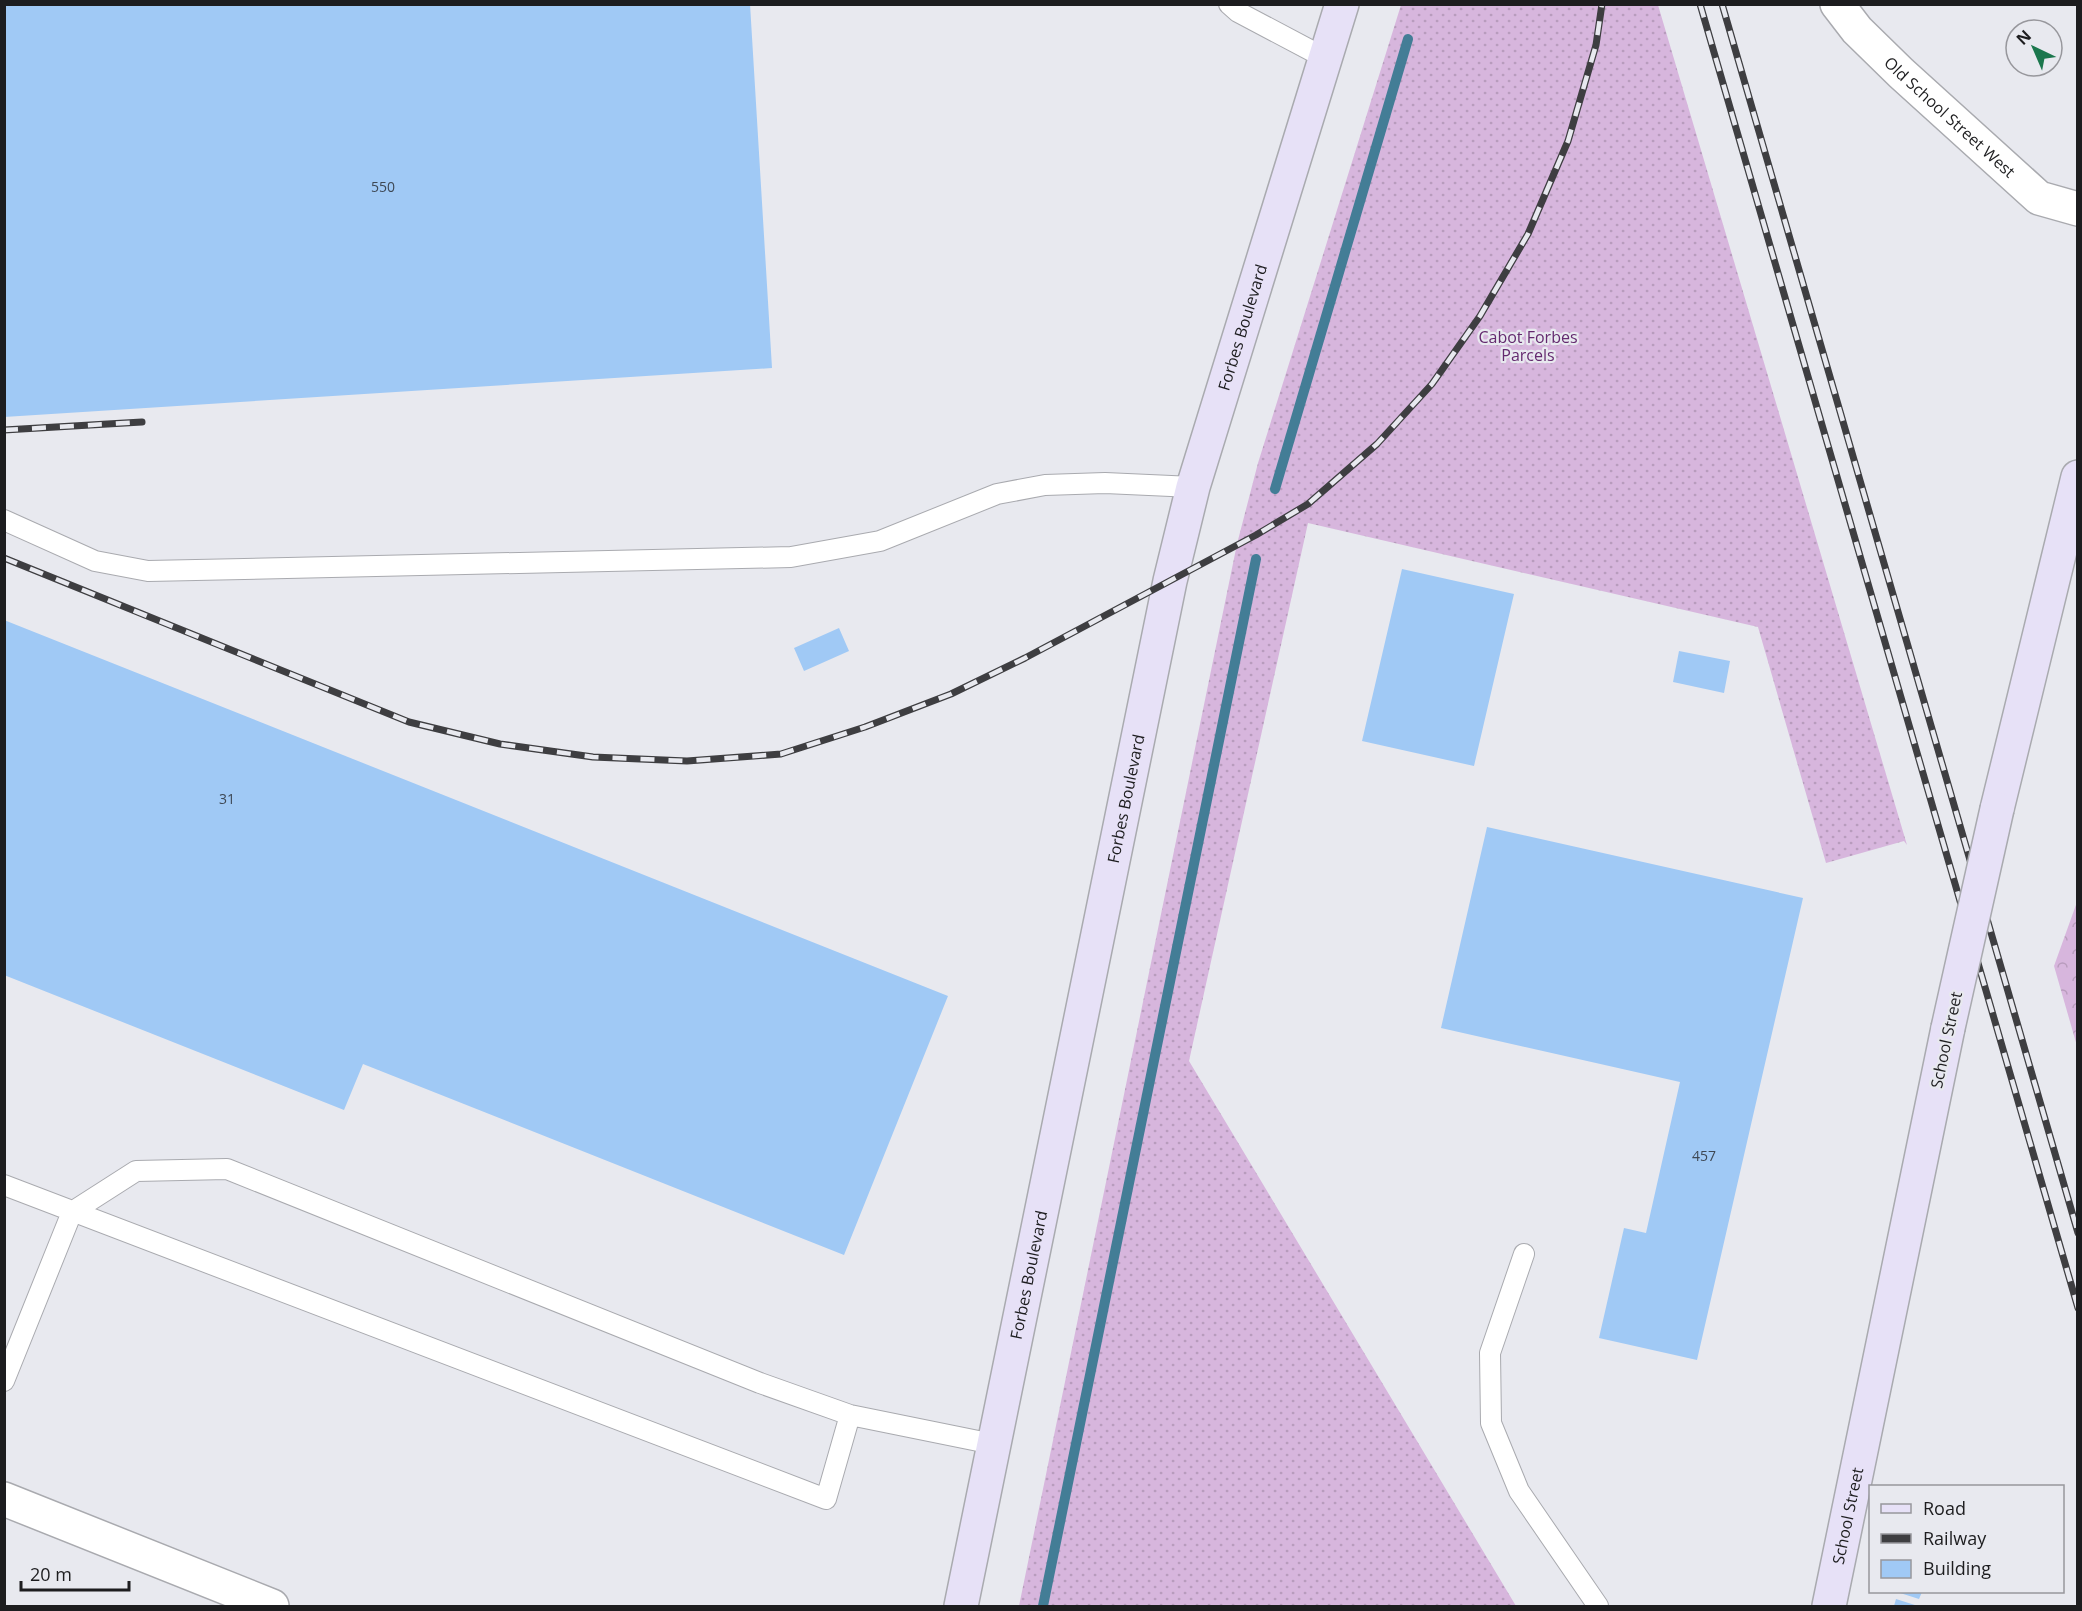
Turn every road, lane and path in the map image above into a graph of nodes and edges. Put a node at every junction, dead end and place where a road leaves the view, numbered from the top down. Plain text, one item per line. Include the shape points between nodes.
1 (1229, 4) edge
2 (1342, 4) edge
3 (1837, 4) edge
4 (1325, 58) junction
5 (2078, 209) edge
6 (2078, 477) edge
7 (1193, 487) junction
8 (4, 520) edge
9 (4, 1185) edge
10 (72, 1212) junction
11 (1524, 1254) dead end
12 (4, 1381) edge
13 (850, 1415) junction
14 (993, 1444) junction
15 (4, 1499) edge
16 (272, 1606) edge
17 (961, 1606) edge
18 (1598, 1606) edge
19 (1829, 1606) edge

1 - 4 lane
2 - 4 street, Forbes Boulevard
3 - 5 street, Old School Street West via 1900,73 2039,198
4 - 7 street, Forbes Boulevard
6 - 19 street, School Street, bridge via 1948,1028
7 - 8 lane via 1045,485 997,495 880,542 791,557 148,571 95,561
7 - 14 street, Forbes Boulevard via 1170,581
9 - 10 lane
10 - 12 lane
10 - 13 lane via 136,1171 227,1168 760,1383
10 - 13 lane via 826,1499
11 - 18 lane via 1490,1353 1491,1423 1519,1491
13 - 14 lane
14 - 17 street, Forbes Boulevard
15 - 16 street

